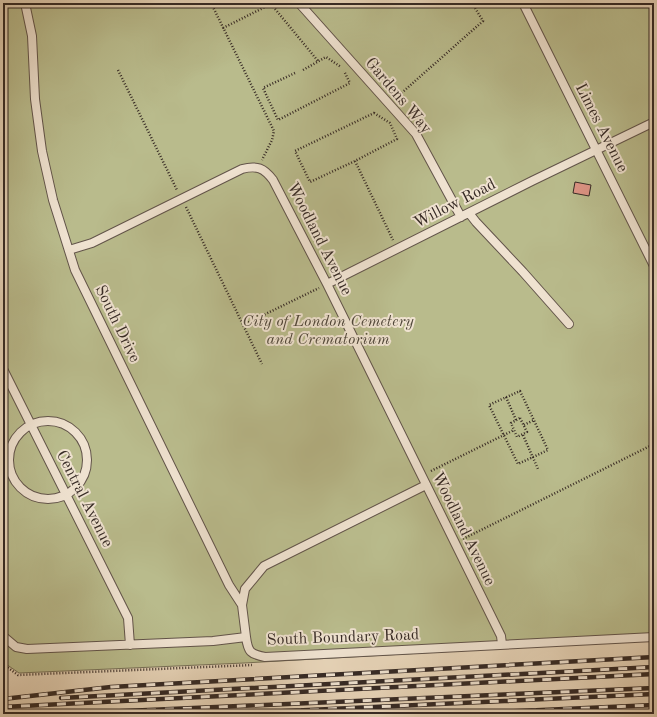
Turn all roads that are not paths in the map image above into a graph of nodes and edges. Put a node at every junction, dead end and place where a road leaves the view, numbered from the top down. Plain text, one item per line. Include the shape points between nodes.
1 (25, 3) edge
2 (299, 3) edge
3 (523, 3) edge
4 (654, 122) edge
5 (596, 149) junction
6 (469, 213) junction
7 (461, 217) junction
8 (69, 250) junction
9 (3, 252) edge
10 (654, 266) edge
11 (3, 276) edge
12 (327, 284) junction
13 (569, 324) dead end
14 (3, 369) edge
15 (31, 425) junction
16 (426, 485) junction
17 (66, 494) junction
18 (242, 605) junction
19 (3, 636) edge
20 (654, 636) edge
21 (246, 637) junction
22 (502, 644) junction
23 (130, 645) junction

1 - 8 lane, South Drive via 32,36 35,99 42,152 53,200
2 - 7 lane, Gardens Way via 416,134
3 - 5 lane, Limes Avenue
4 - 5 lane, Willow Road
5 - 6 lane, Willow Road
5 - 10 lane, Limes Avenue
6 - 7 lane, Willow Road
6 - 13 lane
7 - 12 lane, Willow Road
8 - 12 lane, Woodland Avenue via 92,243 242,169 251,167 266,171 273,180
8 - 18 lane, South Drive via 79,278 229,585
9 - 11 lane
12 - 16 lane, Woodland Avenue
14 - 15 lane, Central Avenue
15 - 17 lane, Central Avenue
15 - 17 lane via 50,421 62,423 82,439 87,451 84,476 77,487
15 - 17 lane via 16,437 11,449 9,462 12,474 29,494 41,498 54,498
16 - 18 lane via 264,566 245,589
16 - 22 lane, Woodland Avenue via 501,636
17 - 23 lane, Central Avenue via 128,618
18 - 21 lane, South Drive
19 - 23 lane, South Boundary Road via 16,647 27,649
20 - 22 lane, South Boundary Road
21 - 22 lane, South Boundary Road via 247,648 253,655 265,657
21 - 23 lane, South Boundary Road

